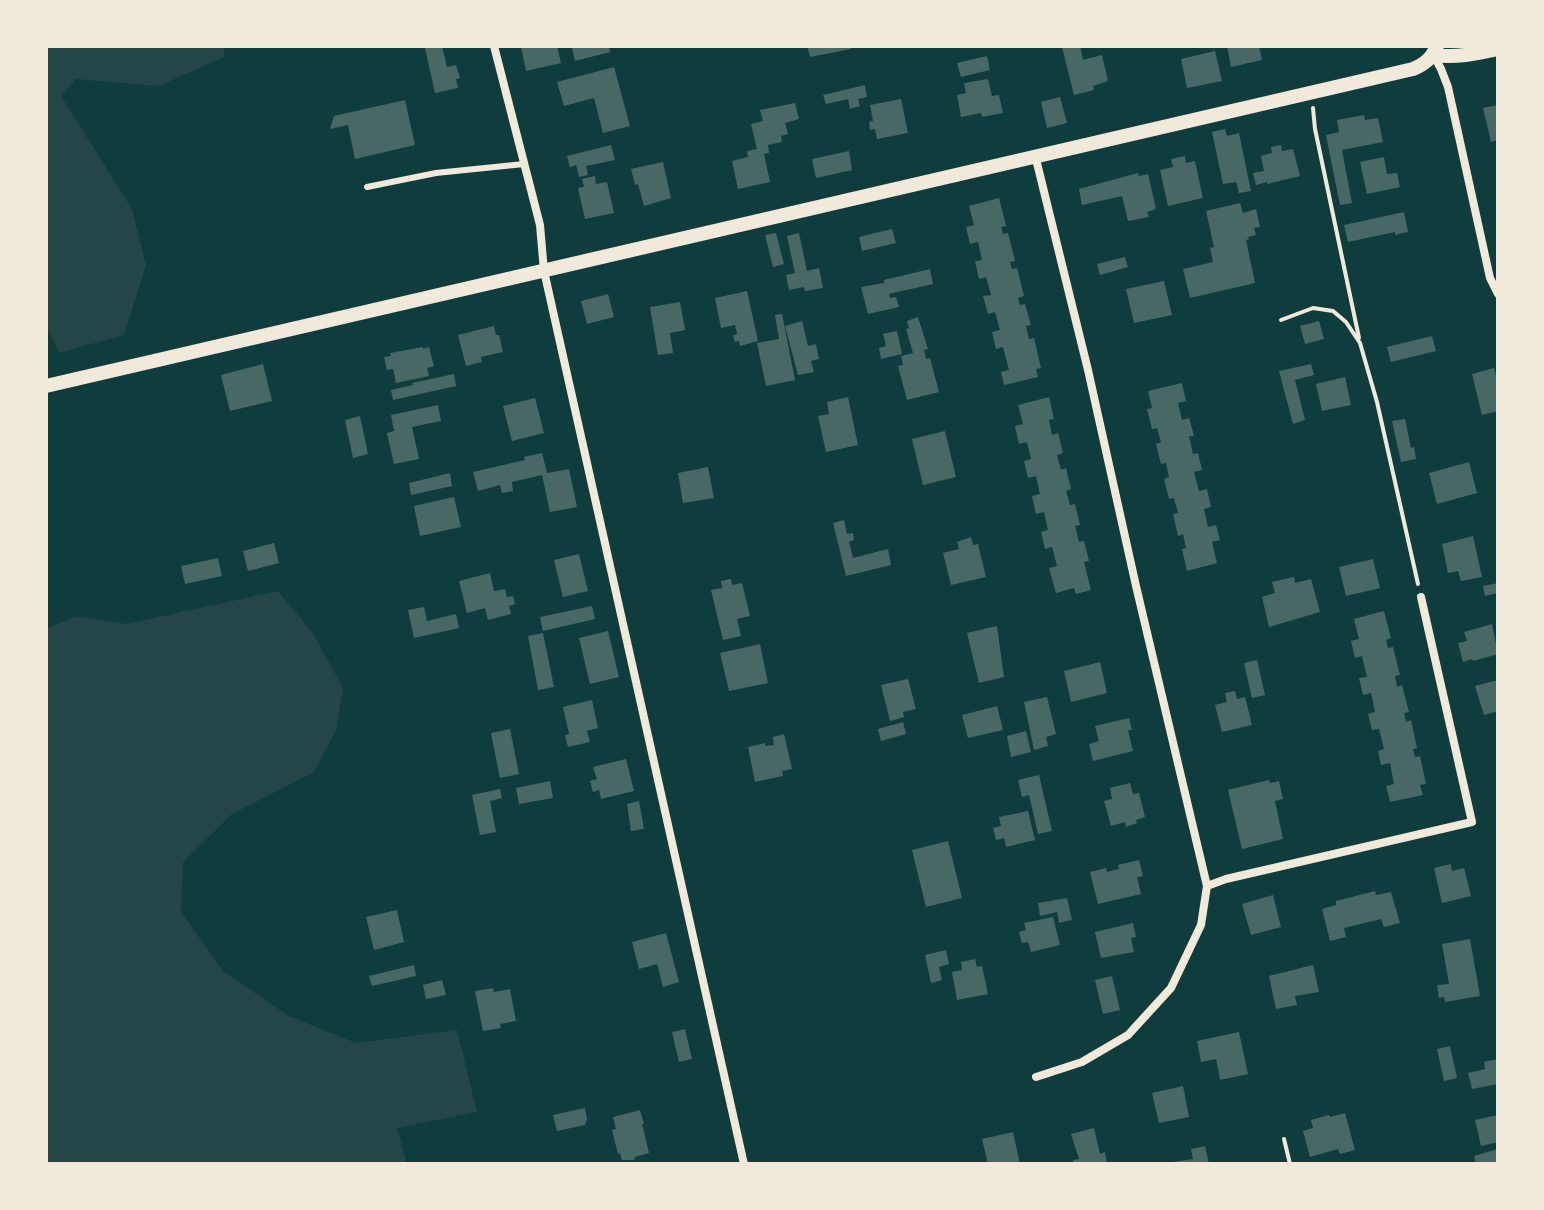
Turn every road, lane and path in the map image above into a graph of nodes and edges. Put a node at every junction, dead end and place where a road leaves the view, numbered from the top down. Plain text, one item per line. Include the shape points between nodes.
1 (494, 46) edge
2 (1498, 49) edge
3 (1435, 50) edge
4 (1311, 93) junction
5 (1035, 155) junction
6 (524, 164) junction
7 (367, 187) dead end
8 (544, 271) junction
9 (1498, 294) edge
10 (1281, 320) dead end
11 (1360, 343) junction
12 (46, 386) edge
13 (1421, 597) joint
14 (1207, 886) junction
15 (1036, 1077) dead end
16 (1284, 1139) dead end
17 (744, 1164) edge
18 (1290, 1164) edge

1 - 6 street
2 - 3 street via 1450,58
3 - 4 street via 1413,69
3 - 9 street
4 - 5 street
4 - 11 path
5 - 8 street
5 - 14 street
6 - 7 lane
6 - 8 street via 540,225
8 - 12 street
8 - 17 street
10 - 11 path via 1313,308 1333,311
11 - 13 path
13 - 14 street via 1472,822
14 - 15 street via 1201,925 1171,988 1128,1035 1082,1062
16 - 18 path

